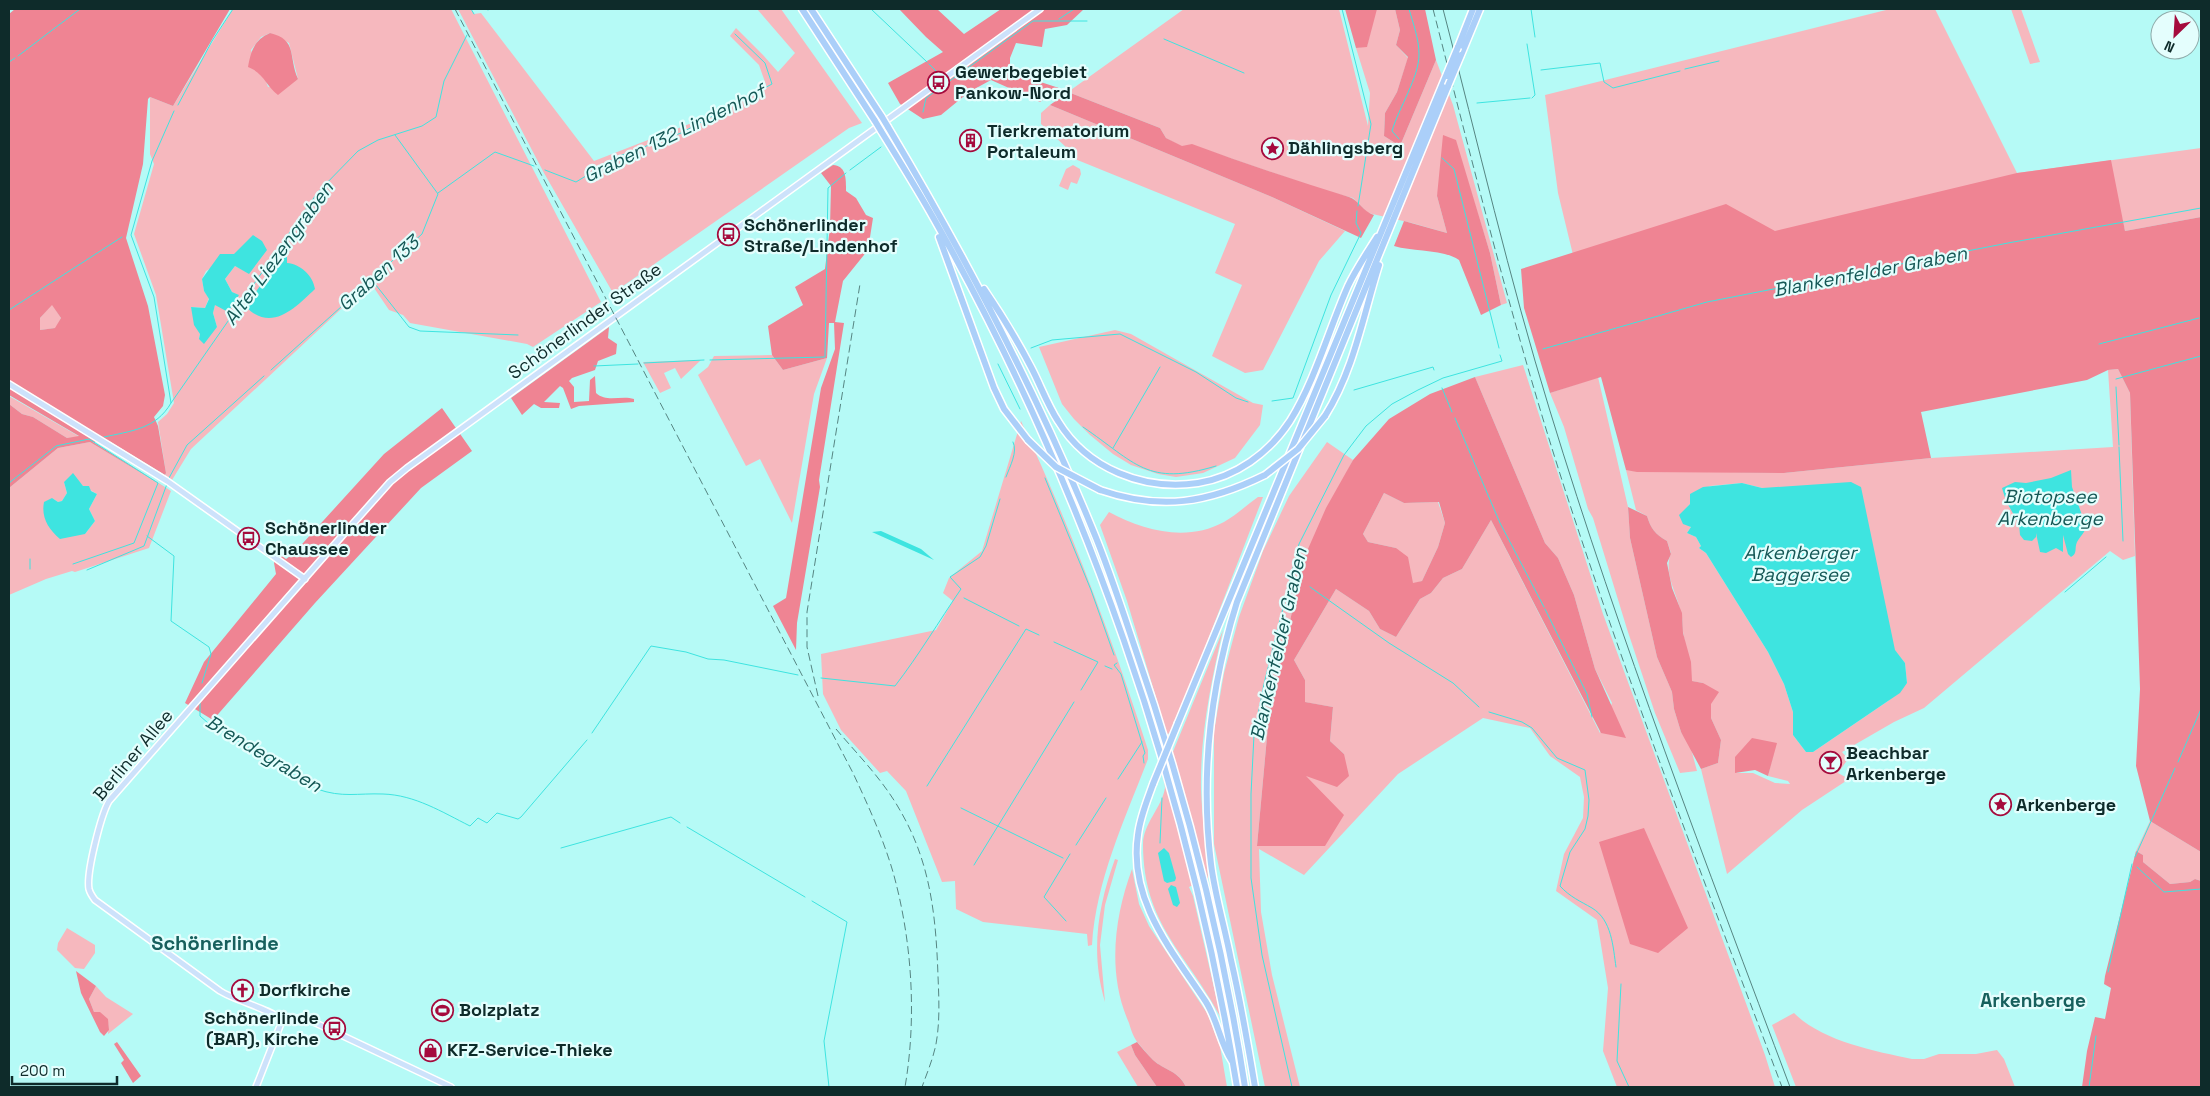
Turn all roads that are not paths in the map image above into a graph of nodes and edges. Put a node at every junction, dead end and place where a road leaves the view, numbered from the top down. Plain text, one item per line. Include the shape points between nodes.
1 (802, 9) edge
2 (811, 9) edge
3 (1040, 9) edge
4 (1473, 9) edge
5 (1480, 9) edge
6 (1388, 218) junction
7 (934, 219) junction
8 (1384, 242) junction
9 (966, 262) junction
10 (9, 384) edge
11 (305, 579) junction
12 (192, 707) joint
13 (280, 1019) junction
14 (1233, 1064) junction
15 (256, 1087) edge
16 (451, 1087) edge
17 (1237, 1087) edge
18 (1246, 1087) edge
19 (1256, 1087) edge

1 - 7 highway, bridge
2 - 9 highway, bridge via 882,117
3 - 11 main road, Schönerlinder Straße via 406,468
4 - 6 highway, bridge
5 - 8 highway, bridge
6 - 9 highway via 1349,284 1299,403 1282,431 1268,448 1237,470 1220,478 1183,485 1152,484 1117,473 1090,457 1071,439 1020,347
6 - 14 highway, bridge via 1153,784 1137,837 1144,898 1164,942 1207,1004
7 - 8 highway, bridge via 987,372 1004,408 1028,440 1056,466 1100,490 1131,500 1160,503 1185,502 1229,491 1265,475 1298,449 1325,416 1339,390 1351,360
7 - 14 highway via 1008,362 1048,449 1124,640 1188,852 1213,955
8 - 19 highway via 1237,602 1212,702 1206,767 1207,814 1216,888
9 - 18 highway via 1017,361 1093,530 1144,672 1206,887
10 - 11 main road via 167,481
11 - 12 main road, Schönerlinder Straße
12 - 13 main road, Berliner Allee via 109,801 98,830 89,889 101,905 217,990 273,1013
13 - 15 main road via 279,1031
13 - 16 main road via 300,1017 310,1020
14 - 17 highway

